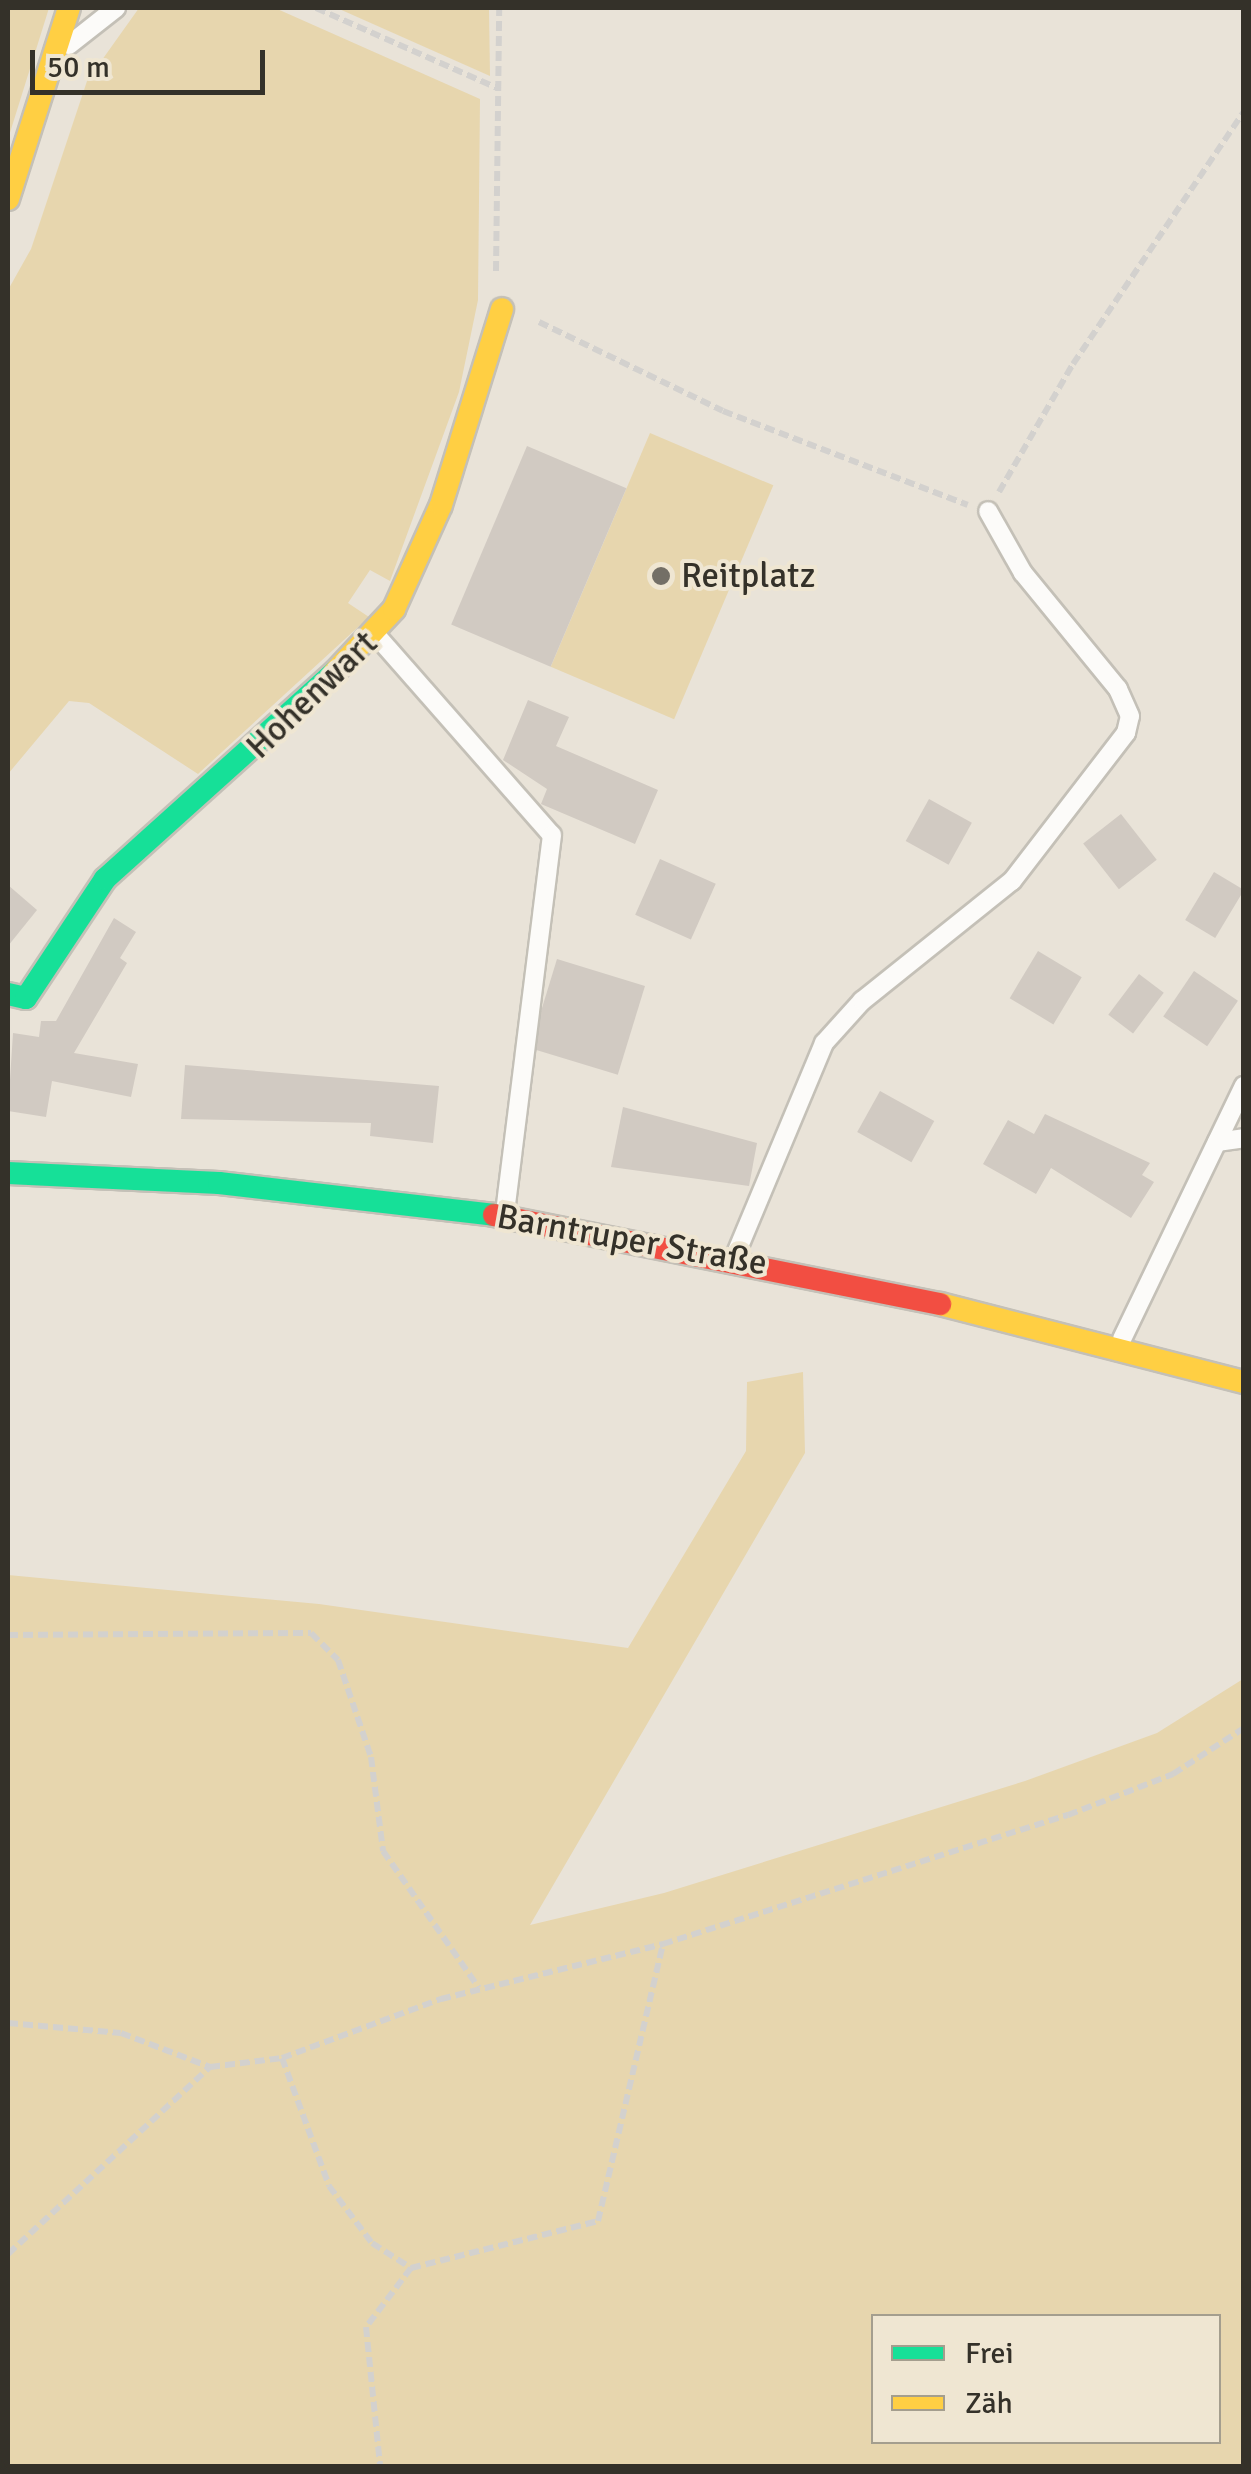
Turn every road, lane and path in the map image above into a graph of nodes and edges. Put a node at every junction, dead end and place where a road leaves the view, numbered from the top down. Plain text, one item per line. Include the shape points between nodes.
1 (70, 8) edge
2 (116, 8) edge
3 (316, 8) edge
4 (499, 8) edge
5 (61, 51) junction
6 (498, 89) junction
7 (1244, 111) edge
8 (8, 199) edge
9 (502, 308) junction
10 (988, 511) junction
11 (376, 635) junction
12 (8, 994) edge
13 (1244, 1086) edge
14 (1244, 1138) edge
15 (1217, 1142) junction
16 (8, 1173) edge
17 (505, 1216) junction
18 (734, 1256) junction
19 (1120, 1344) junction
20 (1244, 1382) edge
21 (8, 1635) edge
22 (1244, 1728) edge
23 (662, 1944) junction
24 (479, 1988) junction
25 (8, 2024) edge
26 (282, 2058) junction
27 (210, 2067) junction
28 (8, 2254) edge
29 (410, 2268) junction
30 (380, 2466) edge

1 - 5 main road
2 - 5 lane
3 - 6 path
4 - 6 path
5 - 8 main road
6 - 9 path
7 - 10 path via 1072,364
9 - 10 path via 722,411
9 - 11 main road, Hohenwart via 436,519
10 - 18 lane via 1023,573 1118,689 1130,716 1126,733 1012,881 862,1001 824,1043
11 - 12 main road, Hohenwart via 105,879 26,998
11 - 17 lane via 552,835 528,973
13 - 15 lane
14 - 15 lane
15 - 19 lane
16 - 17 main road, Barntruper Straße via 219,1183
17 - 18 main road, Barntruper Straße
18 - 19 main road, Barntruper Straße
19 - 20 main road, Barntruper Straße
21 - 24 path via 311,1633 338,1660 371,1757 383,1851
22 - 23 path via 1172,1774 1068,1815
23 - 24 path
23 - 29 path via 598,2221
24 - 26 path
25 - 27 path via 121,2033
26 - 27 path
26 - 29 path via 329,2186 372,2244
27 - 28 path
29 - 30 path via 366,2328

